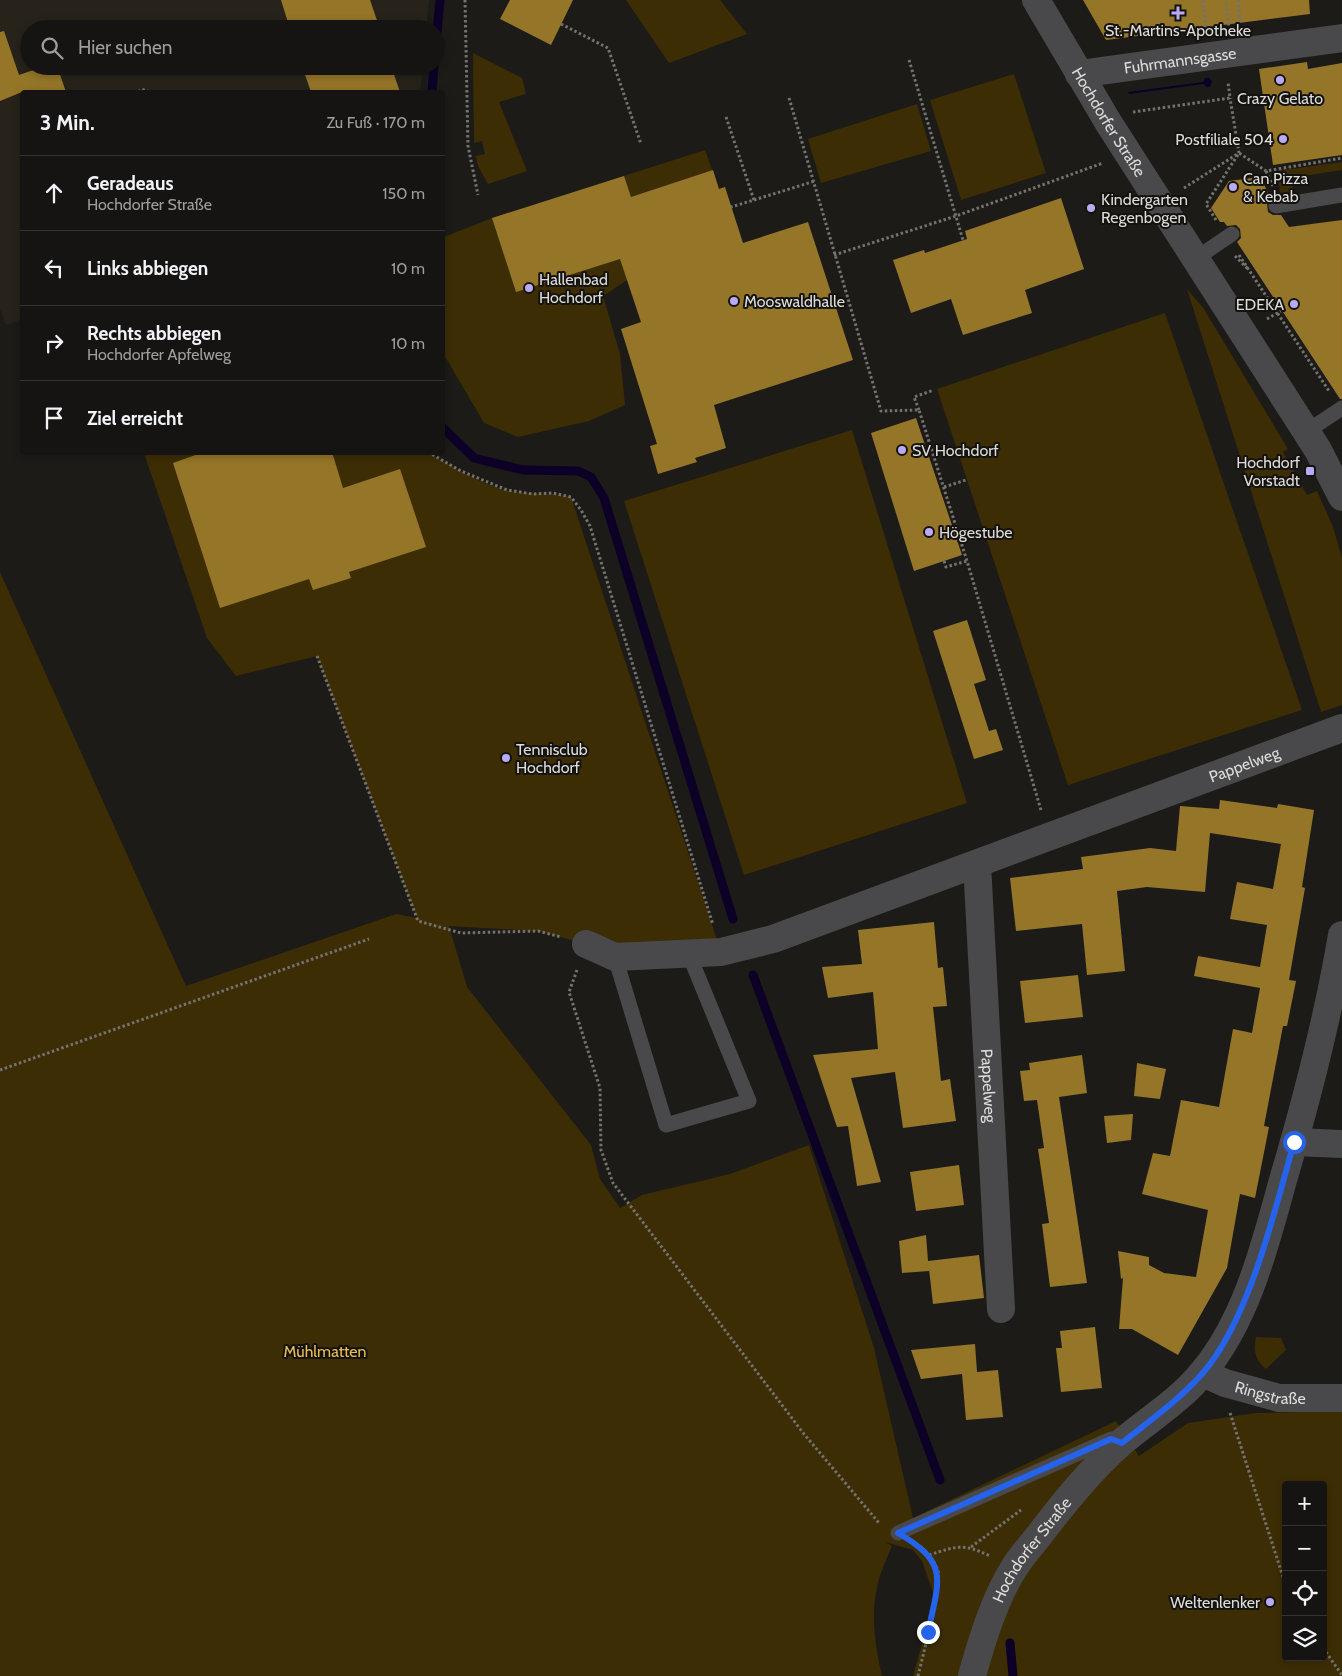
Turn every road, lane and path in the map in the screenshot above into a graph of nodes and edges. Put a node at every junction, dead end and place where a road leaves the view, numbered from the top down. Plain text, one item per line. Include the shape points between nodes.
1 (465, 0) edge
2 (1036, 0) edge
3 (1203, 0) edge
4 (1238, 0) edge
5 (1240, 23) dead end
6 (561, 24) dead end
7 (1206, 28) dead end
8 (1342, 38) edge
9 (1225, 54) junction
10 (909, 60) dead end
11 (1079, 74) junction
12 (789, 98) dead end
13 (1230, 98) junction
14 (726, 117) dead end
15 (1108, 122) junction
16 (641, 144) dead end
17 (1239, 153) junction
18 (1342, 158) edge
19 (1093, 166) dead end
20 (815, 181) junction
21 (478, 195) dead end
22 (1342, 195) edge
23 (754, 200) junction
24 (1160, 203) junction
25 (1276, 206) dead end
26 (731, 207) dead end
27 (956, 216) junction
28 (1219, 225) dead end
29 (1232, 234) dead end
30 (963, 240) dead end
31 (834, 255) junction
32 (1196, 259) junction
33 (1249, 270) dead end
34 (1281, 311) dead end
35 (1276, 313) junction
36 (934, 390) dead end
37 (1342, 408) edge
38 (918, 410) junction
39 (1306, 432) junction
40 (433, 455) edge
41 (966, 480) dead end
42 (944, 487) junction
43 (1342, 497) edge
44 (944, 561) dead end
45 (967, 561) junction
46 (317, 656) dead end
47 (1342, 728) edge
48 (1049, 837) junction
49 (977, 864) junction
50 (1342, 935) edge
51 (369, 939) dead end
52 (586, 944) junction
53 (688, 952) junction
54 (721, 952) junction
55 (615, 957) junction
56 (0, 1070) edge
57 (1294, 1142) junction
58 (1342, 1144) edge
59 (1001, 1309) dead end
60 (1214, 1378) junction
61 (1342, 1398) edge
62 (1122, 1443) junction
63 (898, 1533) junction
64 (971, 1547) dead end
65 (929, 1554) junction
66 (1282, 1574) edge
67 (1327, 1654) edge
68 (1342, 1675) edge
69 (918, 1676) edge
70 (972, 1676) edge

1 - 21 path via 468,146
2 - 11 street, Hochdorfer Straße
3 - 7 path
4 - 5 path
6 - 16 path via 608,48
8 - 9 street, Fuhrmannsgasse
9 - 11 street, Fuhrmannsgasse
9 - 13 path
10 - 27 path
11 - 15 street, Hochdorfer Straße
12 - 20 path
13 - 15 path via 1123,113
13 - 17 path
14 - 23 path
15 - 24 street, Hochdorfer Straße
17 - 18 path via 1266,171
17 - 24 path
17 - 28 path via 1206,204
19 - 27 path
20 - 23 path
20 - 31 path
22 - 25 lane
23 - 26 path
24 - 32 street, Hochdorfer Straße
27 - 30 path
27 - 31 path
29 - 32 lane
31 - 38 path via 881,411
32 - 39 street, Hochdorfer Straße
33 - 35 path
34 - 35 path
35 - 37 path
36 - 38 path via 914,397
37 - 39 lane
38 - 42 path
39 - 43 street, Hochdorfer Straße
40 - 54 path via 461,471 507,490 571,497 581,510 590,526
41 - 42 path
42 - 45 path
44 - 45 path via 946,567
45 - 48 path
46 - 52 path via 418,921 461,933 538,931
47 - 48 street, Pappelweg
48 - 49 street, Pappelweg
49 - 54 street, Pappelweg via 773,939
49 - 59 street, Pappelweg
50 - 57 street, Hochdorfer Straße via 1328,1013
51 - 56 path
52 - 55 street, Pappelweg
52 - 63 path via 569,992 600,1088 600,1150 613,1183 804,1434 878,1523
53 - 54 street, Pappelweg
53 - 55 street, Pappelweg
53 - 55 lane via 749,1101 666,1125
57 - 58 street
57 - 60 street, Hochdorfer Straße via 1274,1214 1241,1308 1223,1343
60 - 61 street, Ringstraße via 1279,1398
60 - 62 street, Hochdorfer Straße via 1175,1400
60 - 66 path
62 - 63 lane via 1111,1439
62 - 70 street, Hochdorfer Straße via 1070,1495 1014,1569 988,1626
63 - 65 path
64 - 65 path via 954,1547
65 - 69 path via 939,1573
67 - 68 path

